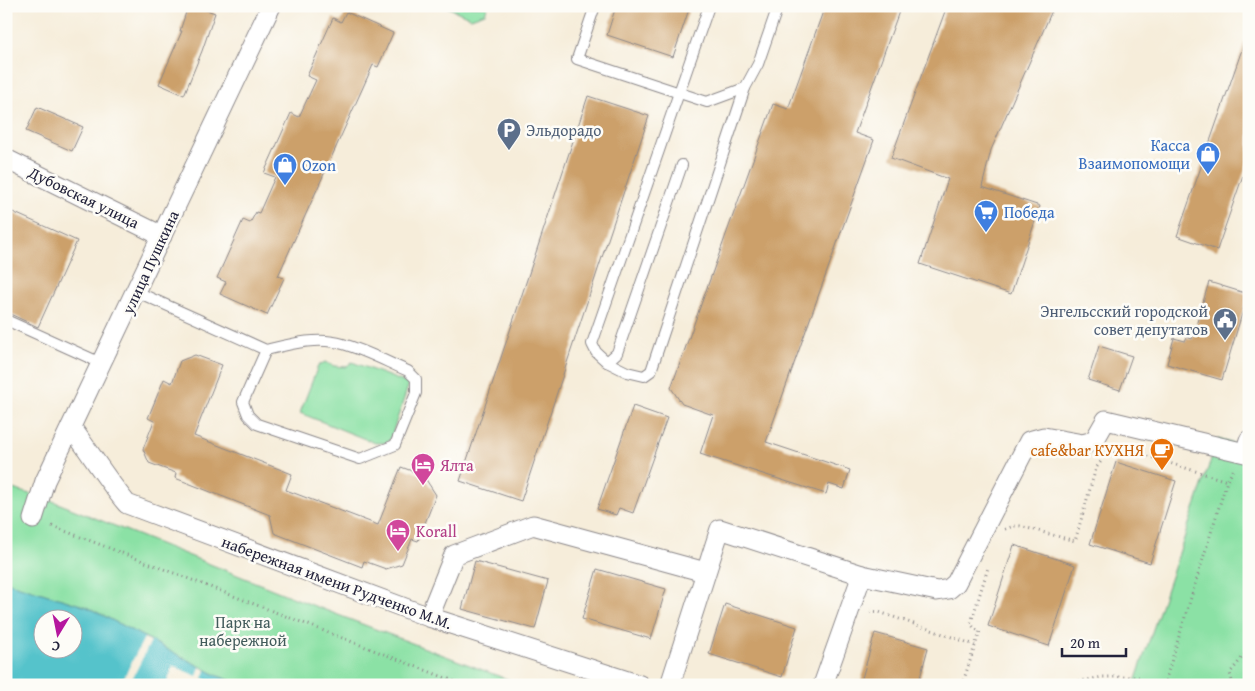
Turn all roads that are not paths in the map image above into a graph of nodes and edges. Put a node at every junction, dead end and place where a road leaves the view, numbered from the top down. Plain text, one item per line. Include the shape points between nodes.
1 (271, 6) edge
2 (595, 6) edge
3 (709, 6) edge
4 (778, 6) edge
5 (745, 88) junction
6 (679, 93) junction
7 (6, 159) edge
8 (682, 165) dead end
9 (162, 236) junction
10 (136, 292) junction
11 (6, 320) edge
12 (266, 350) junction
13 (608, 362) junction
14 (101, 363) junction
15 (71, 427) junction
16 (1247, 446) edge
17 (33, 519) road end
18 (705, 572) junction
19 (862, 575) junction
20 (429, 618) junction
21 (640, 685) edge
22 (670, 685) edge
23 (823, 685) edge

1 - 9 street, улица Пушкина
2 - 6 lane via 577,59
3 - 6 lane
4 - 5 lane via 758,64
5 - 6 lane via 707,102
5 - 13 lane via 651,371 644,376
6 - 13 lane via 592,344
7 - 9 street, Дубовская улица
8 - 13 lane via 617,353
9 - 10 street, улица Пушкина
10 - 12 lane
10 - 14 street, улица Пушкина
11 - 14 lane
12 - 12 lane via 243,402 248,415 257,424 360,459 395,445 416,393 416,379 408,371 342,343 292,343
14 - 15 street, улица Пушкина
15 - 17 street, улица Пушкина via 45,481
15 - 20 street, набережная имени Рудченко М.М. via 127,504
16 - 19 street via 1106,420 1094,441 1083,444 1044,437 1029,441 956,583 949,589 937,591
18 - 19 street via 720,529
18 - 20 street via 533,525 454,555
18 - 22 street
19 - 23 street
20 - 21 street, набережная имени Рудченко М.М.

